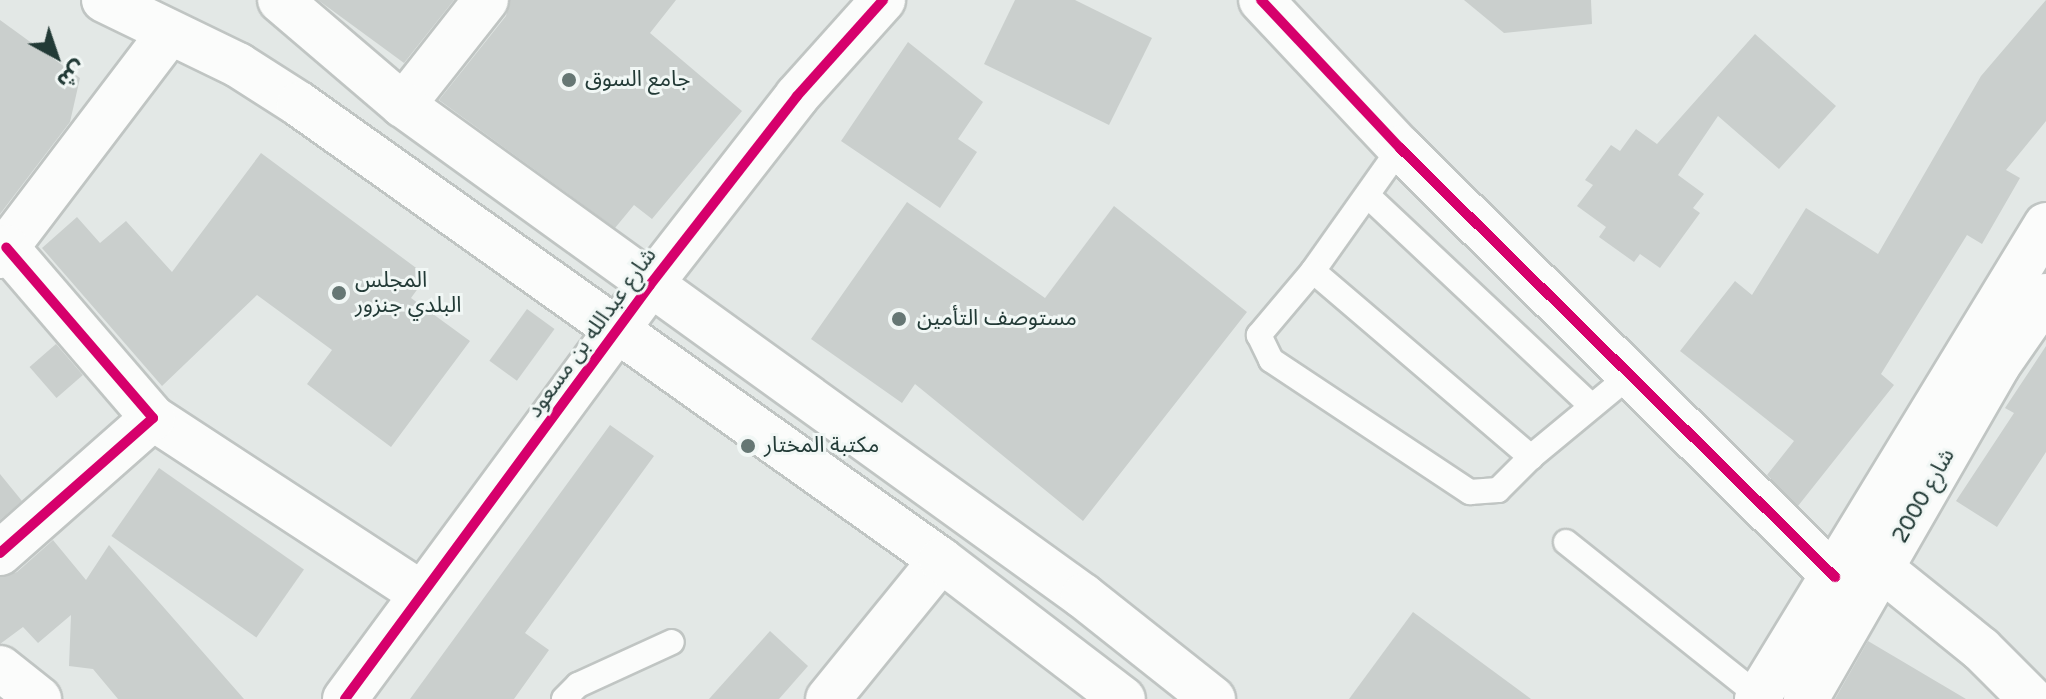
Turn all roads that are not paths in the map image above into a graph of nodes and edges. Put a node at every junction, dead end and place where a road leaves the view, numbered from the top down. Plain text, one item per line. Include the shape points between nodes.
1 (104, 0) edge
2 (280, 0) edge
3 (486, 0) edge
4 (883, 0) edge
5 (1261, 0) edge
6 (169, 33) junction
7 (403, 105) junction
8 (1400, 148) junction
9 (1368, 196) junction
10 (2046, 225) edge
11 (3, 252) edge
12 (1313, 271) junction
13 (650, 285) junction
14 (2046, 296) edge
15 (618, 332) junction
16 (1630, 375) junction
17 (1592, 406) junction
18 (153, 418) junction
19 (1531, 457) junction
20 (1566, 542) dead end
21 (0, 553) edge
22 (941, 560) junction
23 (1883, 570) junction
24 (1835, 577) junction
25 (422, 594) junction
26 (672, 642) dead end
27 (0, 668) edge
28 (1758, 697) edge
29 (39, 699) edge
30 (345, 699) edge
31 (564, 699) edge
32 (828, 699) edge
33 (1123, 699) edge
34 (1213, 699) edge
35 (1806, 699) edge
36 (2031, 699) edge

1 - 6 main road
2 - 7 main road
3 - 7 main road
4 - 13 main road, شارع عبدالله بن مسعود via 797,96
5 - 8 main road
6 - 11 main road
6 - 15 main road via 238,65 299,104
7 - 13 main road
8 - 9 lane
8 - 16 main road
9 - 12 lane
9 - 17 lane
10 - 24 main road
11 - 18 main road
12 - 19 lane
12 - 19 lane via 1259,335 1271,360 1470,492 1498,490
13 - 15 main road, شارع عبدالله بن مسعود
13 - 34 main road via 1083,596
14 - 23 main road, شارع 2000 via 1998,365
15 - 22 main road
15 - 25 main road, شارع عبدالله بن مسعود
16 - 17 lane
16 - 24 main road
17 - 19 lane
18 - 21 main road
18 - 25 main road
20 - 28 lane
22 - 32 main road
22 - 33 main road
23 - 35 main road, شارع 2000
23 - 36 main road via 1981,649
24 - 28 main road
25 - 30 main road, شارع عبدالله بن مسعود
26 - 31 lane via 578,685
27 - 29 main road

